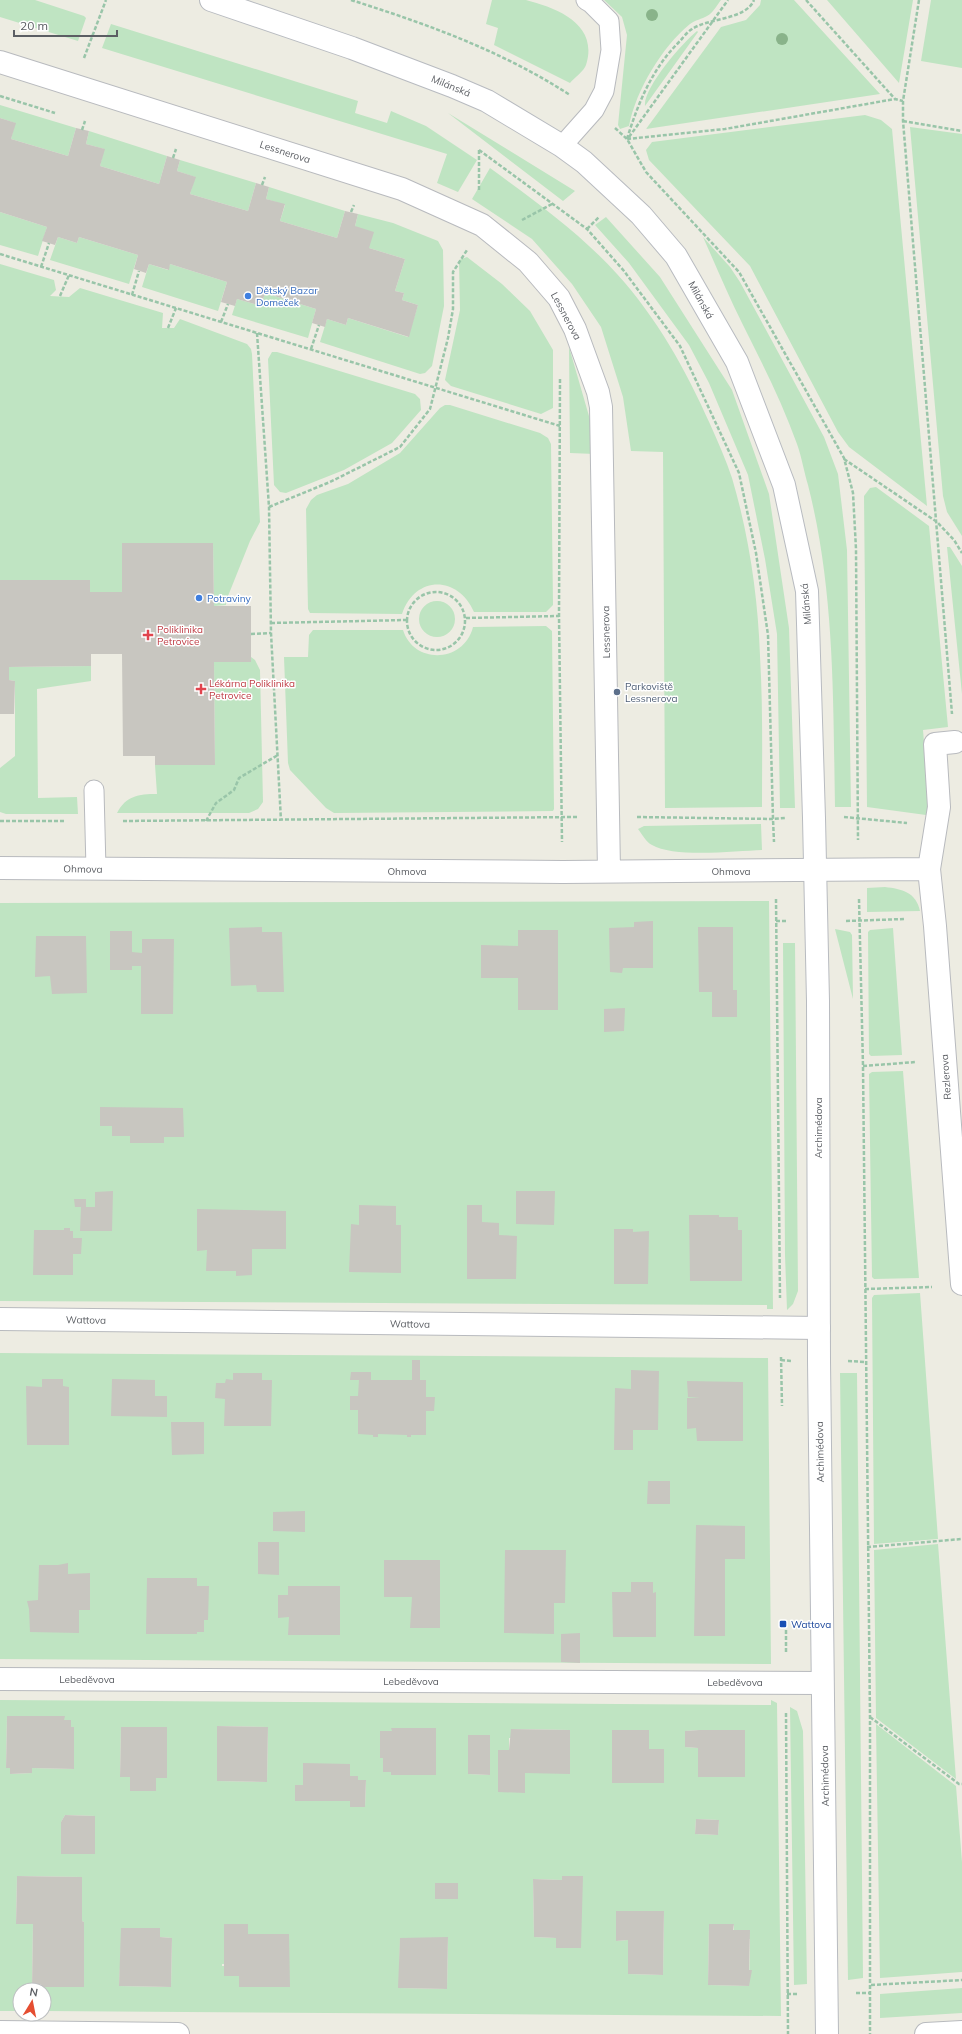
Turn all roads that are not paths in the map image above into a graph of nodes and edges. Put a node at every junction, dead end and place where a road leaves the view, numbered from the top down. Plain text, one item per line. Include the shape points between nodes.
1 (211, 0) edge
2 (586, 0) edge
3 (0, 62) edge
4 (562, 146) junction
5 (958, 742) edge
6 (94, 790) dead end
7 (0, 868) edge
8 (96, 869) junction
9 (929, 869) junction
10 (815, 870) junction
11 (609, 871) junction
12 (962, 1284) edge
13 (0, 1319) edge
14 (819, 1328) junction
15 (0, 1679) edge
16 (822, 1683) junction
17 (0, 2032) edge
18 (962, 2032) edge
19 (178, 2034) edge
20 (827, 2034) edge
21 (926, 2034) edge

1 - 4 street, Milánská via 352,48 452,86 487,101
2 - 4 lane via 609,21 610,57 604,91 594,110
3 - 11 street, Lessnerova via 402,189 482,225 528,262 559,298 576,329 601,407
4 - 10 street, Milánská via 584,162 642,215 676,256 737,362 784,485 807,591
5 - 9 street, Rezlerova via 935,744 939,807
6 - 8 lane
7 - 8 street, Ohmova
8 - 11 street, Ohmova
9 - 10 street
9 - 12 street, Rezlerova
10 - 11 street, Ohmova
10 - 14 street, Archimédova
13 - 14 street, Wattova
14 - 16 street, Archimédova
15 - 16 street, Lebeděvova
16 - 20 street, Archimédova
17 - 19 street
18 - 21 street

